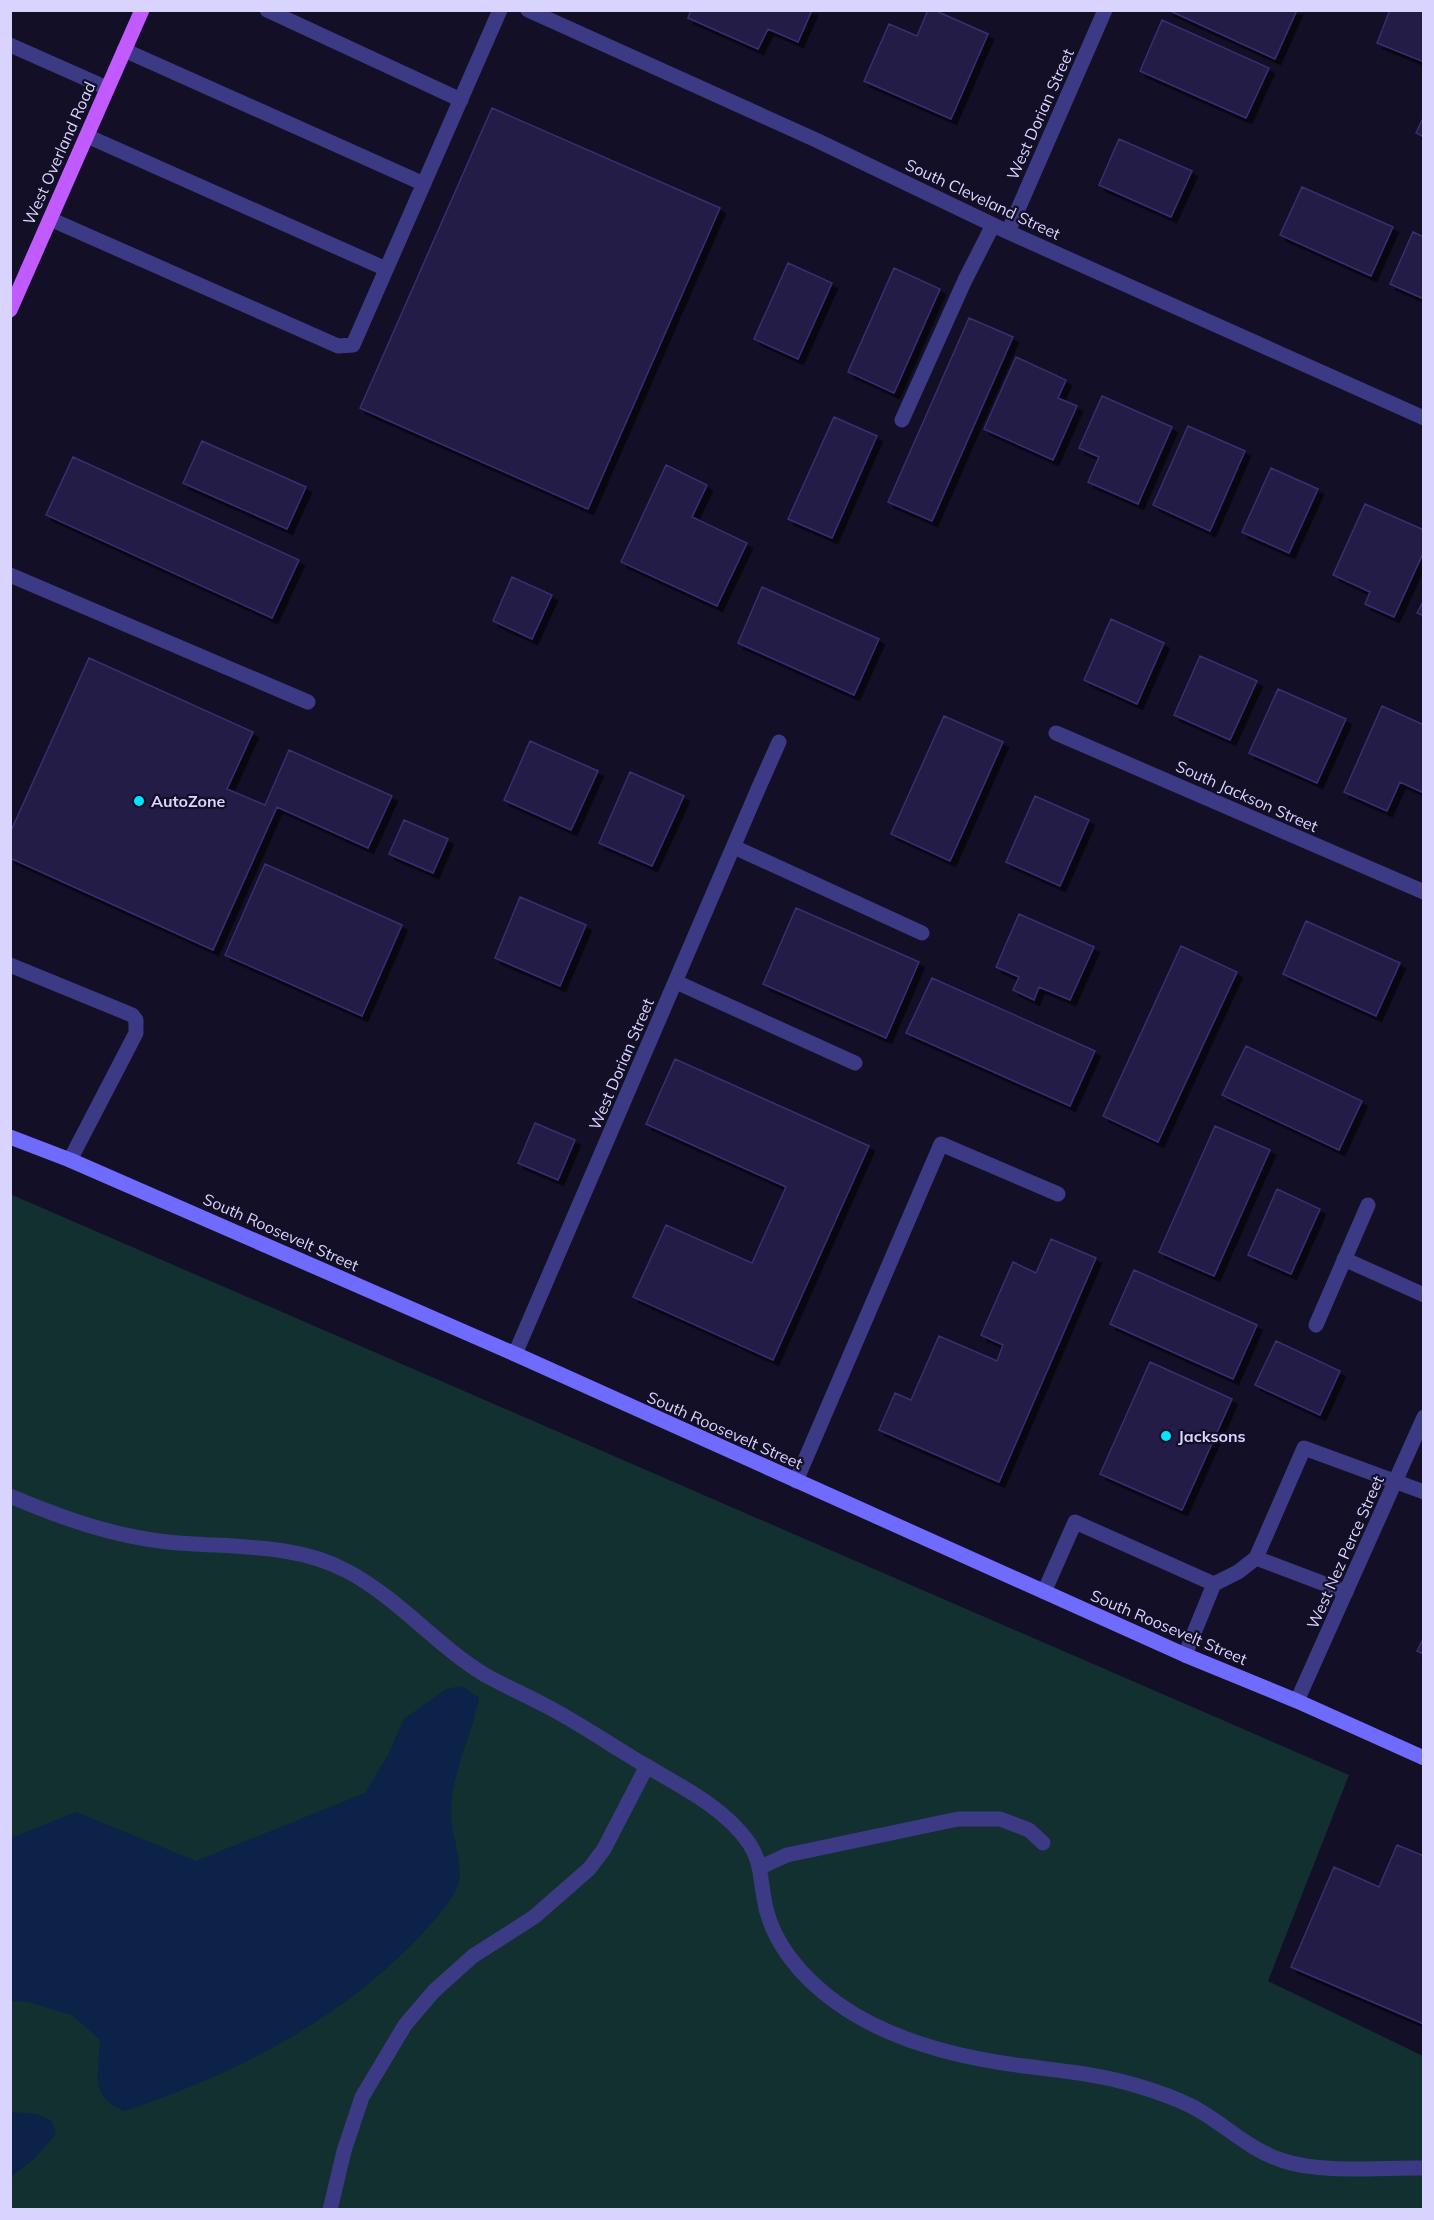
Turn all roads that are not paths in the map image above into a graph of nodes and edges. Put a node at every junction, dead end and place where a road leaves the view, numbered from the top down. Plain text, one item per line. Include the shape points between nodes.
1 (142, 10) edge
2 (267, 10) edge
3 (500, 10) edge
4 (528, 10) edge
5 (1105, 10) edge
6 (10, 45) edge
7 (124, 50) junction
8 (107, 88) junction
9 (461, 100) junction
10 (87, 136) junction
11 (424, 184) junction
12 (51, 219) junction
13 (993, 225) junction
14 (1008, 232) junction
15 (387, 269) junction
16 (10, 310) edge
17 (1424, 418) edge
18 (902, 420) dead end
19 (10, 575) edge
20 (308, 702) dead end
21 (1056, 733) dead end
22 (779, 742) dead end
23 (734, 847) junction
24 (1424, 892) edge
25 (922, 933) dead end
26 (10, 964) edge
27 (676, 982) junction
28 (855, 1063) dead end
29 (10, 1137) edge
30 (70, 1160) junction
31 (1058, 1194) dead end
32 (1368, 1205) dead end
33 (1344, 1259) junction
34 (1424, 1295) edge
35 (1316, 1325) dead end
36 (515, 1354) junction
37 (1424, 1417) edge
38 (796, 1481) junction
39 (1396, 1481) junction
40 (1424, 1492) edge
41 (10, 1496) edge
42 (1256, 1558) junction
43 (1214, 1584) junction
44 (1044, 1592) junction
45 (1347, 1592) junction
46 (1185, 1655) junction
47 (1297, 1701) junction
48 (1424, 1758) edge
49 (647, 1766) junction
50 (1043, 1843) dead end
51 (761, 1867) junction
52 (1424, 2168) edge
53 (330, 2210) edge

1 - 7 main road, West Overland Road
2 - 9 street
3 - 9 street
4 - 13 street, South Cleveland Street
5 - 14 street, West Dorian Street
6 - 8 street
7 - 8 main road, West Overland Road
7 - 11 street
8 - 10 main road, West Overland Road
9 - 11 street
10 - 12 main road, West Overland Road
10 - 15 street
11 - 15 street
12 - 15 street via 338,346 353,345
12 - 16 main road, West Overland Road
13 - 14 street, South Cleveland Street
13 - 18 street
14 - 17 street, South Cleveland Street
19 - 20 street
21 - 24 street, South Jackson Street
22 - 23 street, West Dorian Street
23 - 25 street
23 - 27 street, West Dorian Street
26 - 30 street via 136,1020 136,1033
27 - 28 street
27 - 36 street, West Dorian Street
29 - 30 street, South Roosevelt Street
30 - 36 street, South Roosevelt Street
31 - 38 street via 941,1144
32 - 33 street
33 - 34 street
33 - 35 street
36 - 38 street, South Roosevelt Street
37 - 39 street, West Nez Perce Street
38 - 44 street, South Roosevelt Street
39 - 40 street
39 - 42 street via 1304,1448
39 - 45 street, West Nez Perce Street
41 - 49 street via 93,1528 132,1537 273,1550 344,1569 484,1674 554,1710
42 - 43 street
42 - 45 street
43 - 44 street via 1075,1522
43 - 46 street
44 - 46 street, South Roosevelt Street
45 - 47 street, West Nez Perce Street
46 - 47 street, South Roosevelt Street
47 - 48 street, South Roosevelt Street
49 - 51 street via 695,1794 726,1819 749,1843
49 - 53 street via 604,1849 589,1869 534,1917 473,1956 434,1991 405,2025 362,2097
50 - 51 street via 1029,1830 1000,1819 958,1819 787,1855
51 - 52 street via 768,1919 782,1949 836,2002 870,2022 960,2054 1020,2066 1088,2073 1137,2085 1194,2107 1233,2136 1281,2160 1311,2167

